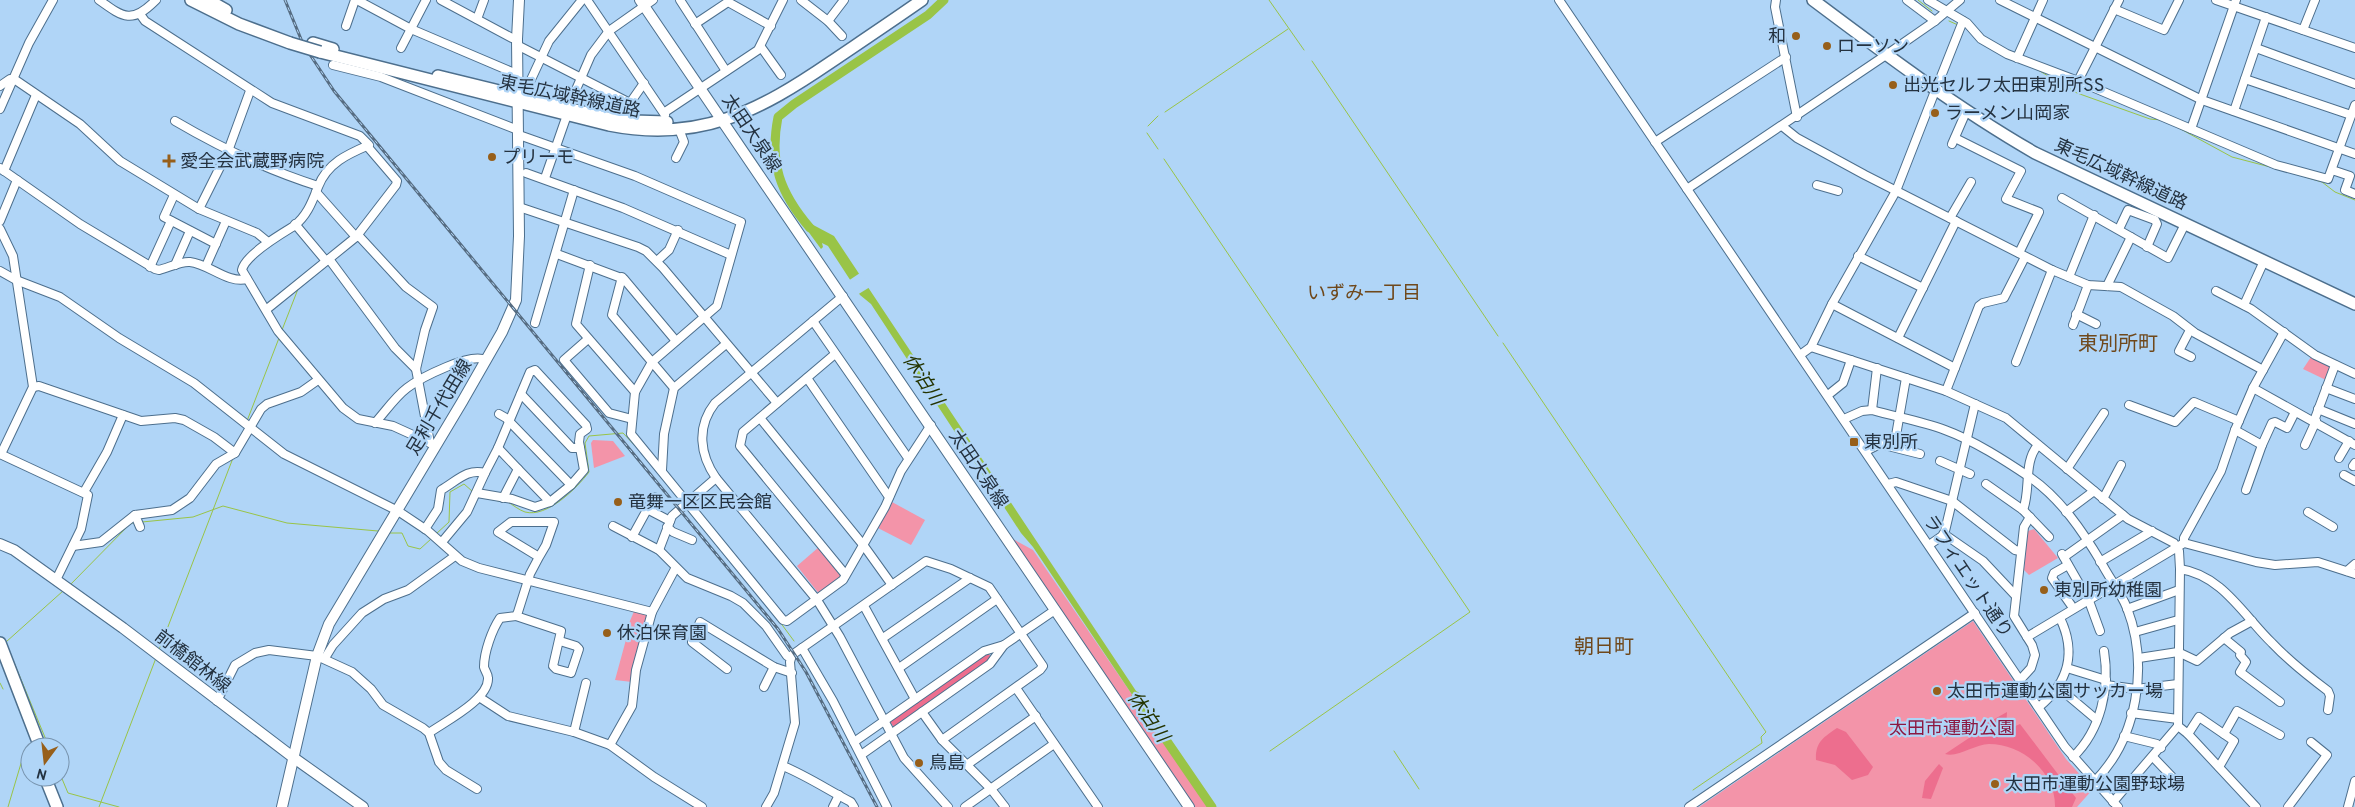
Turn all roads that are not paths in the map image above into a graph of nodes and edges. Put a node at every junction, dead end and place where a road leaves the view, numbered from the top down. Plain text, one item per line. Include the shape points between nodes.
1 (53, 0) edge
2 (99, 0) edge
3 (156, 0) edge
4 (191, 0) edge
5 (208, 0) edge
6 (356, 0) edge
7 (426, 0) edge
8 (441, 0) edge
9 (484, 0) edge
10 (519, 0) edge
11 (582, 0) edge
12 (587, 0) edge
13 (680, 0) edge
14 (783, 0) edge
15 (801, 0) edge
16 (844, 0) edge
17 (911, 0) edge
18 (922, 0) edge
19 (1559, 0) edge
20 (1776, 0) edge
21 (1813, 0) edge
22 (1824, 0) edge
23 (1907, 0) edge
24 (1928, 0) edge
25 (1960, 0) edge
26 (2000, 0) edge
27 (2042, 0) edge
28 (2119, 0) edge
29 (2178, 0) edge
30 (2216, 0) edge
31 (2315, 0) edge
32 (729, 1) edge
33 (646, 2) edge
34 (2235, 3) edge
35 (2114, 9) junction
36 (1947, 12) junction
37 (140, 14) junction
38 (2266, 17) junction
39 (2035, 18) junction
40 (477, 20) junction
41 (828, 21) junction
42 (1963, 21) junction
43 (1935, 22) junction
44 (695, 24) junction
45 (346, 26) dead end
46 (770, 26) junction
47 (411, 29) junction
48 (609, 30) junction
49 (2303, 30) junction
50 (842, 36) dead end
51 (288, 39) junction
52 (517, 42) junction
53 (761, 47) junction
54 (2096, 47) junction
55 (401, 48) dead end
56 (2256, 48) junction
57 (2355, 48) edge
58 (1889, 53) junction
59 (540, 57) junction
60 (1786, 57) junction
61 (2017, 58) junction
62 (333, 65) dead end
63 (726, 71) junction
64 (512, 72) dead end
65 (781, 75) dead end
66 (580, 78) junction
67 (14, 79) junction
68 (2245, 79) junction
69 (2078, 81) junction
70 (644, 83) junction
71 (2355, 84) edge
72 (0, 86) edge
73 (528, 86) dead end
74 (1937, 87) junction
75 (702, 88) junction
76 (250, 91) junction
77 (36, 95) junction
78 (518, 99) junction
79 (2202, 100) junction
80 (630, 103) junction
81 (2355, 106) edge
82 (0, 109) edge
83 (2234, 111) junction
84 (568, 112) junction
85 (1966, 112) junction
86 (2351, 115) junction
87 (666, 117) junction
88 (1797, 117) junction
89 (722, 118) junction
90 (622, 120) junction
91 (175, 121) dead end
92 (1782, 126) junction
93 (679, 129) junction
94 (2191, 129) junction
95 (519, 133) junction
96 (1656, 142) junction
97 (367, 146) junction
98 (555, 147) junction
99 (2340, 148) junction
100 (228, 151) junction
101 (2355, 154) edge
102 (676, 158) dead end
103 (2, 170) edge
104 (2332, 170) junction
105 (526, 173) dead end
106 (545, 178) junction
107 (17, 180) junction
108 (1970, 182) dead end
109 (1817, 185) dead end
110 (317, 189) junction
111 (1687, 189) junction
112 (574, 190) junction
113 (1838, 190) dead end
114 (1896, 191) junction
115 (174, 194) junction
116 (2355, 194) edge
117 (2062, 198) dead end
118 (519, 207) junction
119 (199, 209) junction
120 (2094, 215) junction
121 (1953, 220) junction
122 (0, 221) edge
123 (170, 221) junction
124 (226, 221) junction
125 (566, 222) junction
126 (295, 224) junction
127 (2185, 224) junction
128 (0, 229) edge
129 (2119, 229) junction
130 (678, 230) junction
131 (190, 231) junction
132 (357, 236) junction
133 (2131, 237) junction
134 (268, 242) junction
135 (216, 244) junction
136 (2148, 247) junction
137 (557, 254) junction
138 (731, 254) junction
139 (2022, 255) junction
140 (1858, 256) junction
141 (327, 260) junction
142 (657, 261) junction
143 (2264, 261) junction
144 (175, 265) junction
145 (590, 265) junction
146 (150, 266) junction
147 (206, 266) junction
148 (2052, 270) junction
149 (0, 271) edge
150 (622, 277) junction
151 (2069, 277) junction
152 (247, 279) junction
153 (16, 280) junction
154 (2088, 285) junction
155 (2107, 286) junction
156 (1922, 288) junction
157 (2216, 291) dead end
158 (843, 296) junction
159 (2355, 296) edge
160 (1832, 304) junction
161 (2355, 304) edge
162 (2244, 305) junction
163 (267, 309) junction
164 (2076, 314) junction
165 (704, 317) junction
166 (813, 321) junction
167 (535, 323) dead end
168 (2096, 324) dead end
169 (2073, 325) dead end
170 (2190, 330) junction
171 (2284, 332) junction
172 (1898, 338) junction
173 (588, 339) junction
174 (676, 341) junction
175 (726, 344) junction
176 (1811, 347) junction
177 (835, 354) junction
178 (1800, 355) junction
179 (2191, 357) dead end
180 (485, 360) junction
181 (1851, 360) junction
182 (652, 362) junction
183 (2016, 362) dead end
184 (2335, 365) junction
185 (1877, 368) junction
186 (1955, 368) junction
187 (416, 369) junction
188 (2263, 370) junction
189 (751, 372) junction
190 (2355, 374) edge
191 (807, 378) junction
192 (1906, 378) junction
193 (318, 380) junction
194 (420, 381) junction
195 (33, 387) junction
196 (674, 388) junction
197 (2253, 388) junction
198 (2326, 388) junction
199 (1946, 391) junction
200 (635, 392) junction
201 (521, 394) junction
202 (1828, 395) junction
203 (2355, 399) edge
204 (777, 403) junction
205 (1975, 404) junction
206 (2129, 404) dead end
207 (2318, 409) junction
208 (1872, 410) junction
209 (2295, 412) junction
210 (2104, 413) dead end
211 (499, 414) dead end
212 (123, 415) junction
213 (760, 418) junction
214 (1900, 418) junction
215 (632, 419) junction
216 (1844, 419) junction
217 (2239, 421) junction
218 (2315, 421) junction
219 (375, 423) junction
220 (510, 423) junction
221 (2355, 424) edge
222 (931, 426) junction
223 (250, 427) junction
224 (2235, 430) junction
225 (1967, 439) junction
226 (2352, 443) edge
227 (433, 444) junction
228 (2038, 445) junction
229 (2262, 445) junction
230 (2305, 445) dead end
231 (1894, 447) junction
232 (498, 448) junction
233 (580, 448) junction
234 (1866, 451) junction
235 (234, 453) junction
236 (0, 454) edge
237 (1920, 454) dead end
238 (908, 458) junction
239 (2339, 458) dead end
240 (1940, 461) dead end
241 (2121, 465) dead end
242 (518, 469) junction
243 (1960, 469) junction
244 (2067, 469) junction
245 (662, 470) junction
246 (485, 473) junction
247 (1970, 474) dead end
248 (2344, 475) dead end
249 (2029, 477) junction
250 (716, 478) junction
251 (2355, 481) edge
252 (1888, 484) junction
253 (1986, 484) dead end
254 (571, 485) junction
255 (2246, 490) dead end
256 (2094, 491) junction
257 (84, 492) junction
258 (477, 493) junction
259 (654, 497) dead end
260 (888, 497) junction
261 (503, 498) junction
262 (2104, 499) junction
263 (1952, 501) junction
264 (550, 502) junction
265 (686, 503) junction
266 (647, 509) junction
267 (398, 510) junction
268 (2023, 510) junction
269 (2066, 512) junction
270 (2308, 512) dead end
271 (2122, 514) junction
272 (2030, 517) junction
273 (669, 524) junction
274 (613, 526) dead end
275 (2333, 527) dead end
276 (425, 529) junction
277 (2152, 530) junction
278 (1944, 534) junction
279 (632, 537) junction
280 (2049, 537) dead end
281 (692, 540) dead end
282 (2088, 540) junction
283 (442, 542) junction
284 (2184, 543) junction
285 (0, 544) edge
286 (1929, 545) junction
287 (73, 546) junction
288 (864, 546) junction
289 (2176, 547) junction
290 (659, 550) junction
291 (2020, 551) junction
292 (455, 556) junction
293 (539, 557) junction
294 (2100, 562) junction
295 (2355, 564) edge
296 (2068, 565) junction
297 (675, 569) junction
298 (2180, 569) junction
299 (2351, 573) edge
300 (845, 574) junction
301 (970, 578) junction
302 (528, 579) junction
303 (2115, 584) junction
304 (63, 585) junction
305 (892, 585) junction
306 (2179, 590) junction
307 (2015, 595) junction
308 (997, 599) junction
309 (817, 600) junction
310 (2089, 601) junction
311 (2071, 605) dead end
312 (864, 606) junction
313 (2127, 608) junction
314 (1055, 610) junction
315 (652, 612) junction
316 (1975, 613) junction
317 (516, 616) junction
318 (2060, 618) junction
319 (2178, 620) junction
320 (2252, 621) junction
321 (834, 627) junction
322 (2100, 631) dead end
323 (2135, 632) junction
324 (1022, 633) junction
325 (2027, 637) junction
326 (883, 638) junction
327 (2224, 638) junction
328 (560, 642) dead end
329 (0, 643) edge
330 (1004, 645) junction
331 (802, 648) junction
332 (2104, 651) dead end
333 (2178, 652) junction
334 (321, 657) junction
335 (791, 658) junction
336 (2139, 658) junction
337 (0, 663) edge
338 (774, 667) junction
339 (899, 668) junction
340 (2067, 668) junction
341 (727, 669) dead end
342 (792, 674) junction
343 (2020, 680) junction
344 (2106, 682) junction
345 (586, 683) dead end
346 (2178, 684) junction
347 (764, 687) dead end
348 (1016, 688) junction
349 (2059, 688) junction
350 (2136, 689) junction
351 (479, 697) junction
352 (915, 699) junction
353 (217, 700) junction
354 (2280, 702) dead end
355 (2039, 708) junction
356 (2328, 710) dead end
357 (922, 712) junction
358 (2132, 713) junction
359 (1036, 716) junction
360 (2097, 720) junction
361 (884, 721) junction
362 (2178, 723) junction
363 (574, 732) junction
364 (429, 733) junction
365 (890, 734) junction
366 (2188, 734) junction
367 (2224, 734) junction
368 (2280, 735) dead end
369 (2124, 736) junction
370 (29, 737) edge
371 (36, 737) edge
372 (942, 740) junction
373 (854, 742) junction
374 (2311, 742) dead end
375 (1054, 744) junction
376 (610, 745) junction
377 (2161, 748) junction
378 (861, 755) junction
379 (2073, 757) junction
380 (2153, 757) junction
381 (294, 758) junction
382 (968, 764) junction
383 (783, 766) junction
384 (2219, 766) junction
385 (2175, 780) dead end
386 (2355, 781) edge
387 (2094, 782) junction
388 (49, 787) edge
389 (55, 787) edge
390 (476, 789) dead end
391 (991, 789) junction
392 (839, 795) junction
393 (2116, 806) edge
394 (57, 807) edge
395 (63, 807) edge
396 (282, 807) edge
397 (363, 807) edge
398 (702, 807) edge
399 (766, 807) edge
400 (833, 807) edge
401 (854, 807) edge
402 (887, 807) edge
403 (948, 807) edge
404 (965, 807) edge
405 (1005, 807) edge
406 (1098, 807) edge
407 (1189, 807) edge
408 (1689, 807) edge
409 (2256, 807) edge
410 (2288, 807) edge
411 (2348, 807) edge

1 - 67 street
2 - 37 street via 123,16
3 - 37 street
4 - 51 highway, 東毛広域幹線道路 via 239,24
5 - 51 highway, 東毛広域幹線道路
6 - 45 street
6 - 47 street
7 - 47 street
8 - 40 street
9 - 40 street
10 - 52 main road, 足利千代田線
11 - 59 street
12 - 48 street
13 - 44 street
14 - 46 street
15 - 41 street
16 - 41 street
17 - 89 highway, 東毛広域幹線道路 via 779,88
18 - 89 highway, 東毛広域幹線道路 via 792,89 765,104
19 - 96 street, ラフィエット通り
20 - 60 street
21 - 58 highway, 東毛広域幹線道路
22 - 58 highway, 東毛広域幹線道路
23 - 43 street
24 - 36 street
25 - 36 street
26 - 39 street
27 - 39 street
28 - 35 street
29 - 35 street via 2164,30
30 - 34 street
31 - 49 street
32 - 44 street
32 - 46 street
33 - 48 street
33 - 75 main road, 太田大泉線
34 - 38 street
34 - 79 street
35 - 54 street
36 - 42 street
36 - 43 street
37 - 76 street via 145,21
38 - 49 street
38 - 56 street
39 - 54 street
39 - 61 street
40 - 52 street
41 - 50 street
42 - 61 street via 1990,46
42 - 74 street
43 - 58 street
44 - 63 street
46 - 53 street
47 - 55 street
47 - 64 street
48 - 66 street
48 - 70 street
49 - 57 street
51 - 78 highway, 東毛広域幹線道路
52 - 59 street
52 - 78 main road, 足利千代田線
53 - 63 street
53 - 65 street
54 - 69 street
54 - 79 street
56 - 68 street
56 - 71 street
58 - 74 highway, 東毛広域幹線道路
58 - 88 street
59 - 66 street
59 - 73 street
60 - 88 street
60 - 96 street
61 - 69 street
62 - 95 street via 381,77
63 - 75 street
66 - 80 street
66 - 84 street
67 - 72 street
67 - 77 street
67 - 82 street
68 - 83 street
68 - 86 street
69 - 94 street
70 - 80 street
70 - 87 street
74 - 85 highway, 東毛広域幹線道路
74 - 114 street
74 - 159 highway, 東毛広域幹線道路 via 2014,134 2087,171
75 - 87 street
75 - 89 main road, 太田大泉線
76 - 97 street via 275,104 360,136 368,143
76 - 100 street
77 - 103 street
77 - 115 street via 80,124 120,161
78 - 84 highway, 東毛広域幹線道路
78 - 95 main road, 足利千代田線
79 - 83 street
79 - 94 street
80 - 90 street
81 - 86 street
83 - 99 street
84 - 90 highway, 東毛広域幹線道路
84 - 93 highway, 東毛広域幹線道路 via 623,128
84 - 98 street
85 - 127 highway, 東毛広域幹線道路 via 2035,153
85 - 139 street via 1954,141 2021,171 2006,199 2039,212
86 - 99 street
87 - 89 highway, 東毛広域幹線道路
87 - 90 highway, 東毛広域幹線道路
88 - 92 street
89 - 93 highway, 東毛広域幹線道路
89 - 158 main road, 太田大泉線
91 - 100 street
92 - 111 street
92 - 114 street via 1800,140
93 - 102 street via 683,145
94 - 104 street via 2276,165 2328,178
95 - 98 street
95 - 118 main road, 足利千代田線
96 - 111 street, ラフィエット通り
97 - 110 street via 338,160
97 - 132 street via 397,183
98 - 106 street
98 - 138 street via 635,176 740,222
99 - 101 street
99 - 104 street
100 - 110 street
100 - 119 street
103 - 107 street
104 - 116 street via 2350,176 2345,190
105 - 106 street
106 - 112 street
107 - 122 street
107 - 146 street via 80,224
108 - 121 street
109 - 113 street
110 - 126 street via 309,208
110 - 132 street
111 - 178 street, ラフィエット通り
112 - 125 street
112 - 130 street
114 - 121 street
114 - 140 street
115 - 119 street
115 - 123 street via 164,217
117 - 120 street
118 - 125 street
118 - 180 main road, 足利千代田線 via 516,300
119 - 124 street
120 - 129 street
120 - 151 street
121 - 139 street
121 - 156 street
123 - 131 street
123 - 146 street
124 - 134 street via 257,233
124 - 135 street
125 - 137 street
125 - 142 street via 638,248
126 - 134 street
126 - 141 street
127 - 136 street via 2168,258
127 - 143 highway, 東毛広域幹線道路
128 - 153 street via 13,256
129 - 133 street
129 - 136 street via 2128,210 2155,220 2157,224
130 - 138 street
130 - 142 street via 669,250
131 - 135 street
131 - 144 street
132 - 141 street
132 - 187 street via 406,287 434,306
133 - 136 street
133 - 155 street
134 - 152 street via 243,267
135 - 147 street
137 - 145 street
137 - 167 street
138 - 165 street via 717,306
139 - 148 street
139 - 186 street via 2004,298 1981,304
140 - 156 street
140 - 160 street
141 - 163 street
141 - 187 street via 395,348
142 - 165 street
143 - 161 highway, 東毛広域幹線道路
143 - 162 street
144 - 146 street via 159,270
144 - 147 street via 188,262
145 - 150 street
145 - 173 street via 576,324
147 - 152 street via 236,280
148 - 151 street
148 - 183 street
149 - 153 street
150 - 174 street
150 - 182 street via 612,315
151 - 154 street
152 - 163 street
153 - 195 street
153 - 223 street via 60,297 119,338 194,383
154 - 155 street
154 - 164 street
155 - 170 street via 2121,287
156 - 172 street
157 - 162 street
158 - 166 street
158 - 222 main road, 太田大泉線
160 - 172 street
160 - 176 street
162 - 171 street
163 - 193 street via 278,332
164 - 168 street
164 - 169 street
165 - 174 street
165 - 175 street
166 - 177 street
166 - 189 street
170 - 179 street via 2178,351
170 - 188 street
171 - 184 street via 2315,356
171 - 188 street
172 - 186 street
173 - 200 street
173 - 215 street via 564,360 609,413
174 - 182 street
175 - 189 street
175 - 196 street
176 - 178 street
176 - 181 street
177 - 191 street
177 - 238 street
178 - 202 street, ラフィエット通り
180 - 194 street via 462,361
180 - 227 main road, 足利千代田線
181 - 185 street
181 - 202 street via 1843,384
182 - 196 street
182 - 200 street
184 - 190 street
184 - 198 street
185 - 192 street
185 - 208 street
186 - 199 street
187 - 194 street
188 - 197 street
189 - 204 street
189 - 250 street via 716,403 705,421 702,449
191 - 204 street
191 - 260 street
192 - 199 street
192 - 214 street
193 - 219 street via 350,414
193 - 223 street via 301,392 267,404
194 - 219 street via 406,389
194 - 227 street
195 - 212 street via 39,386
195 - 236 street
196 - 245 street via 664,434
197 - 209 street
197 - 217 street
198 - 203 street
198 - 207 street
199 - 205 street
200 - 215 street
201 - 220 street
201 - 233 street via 572,448
201 - 233 street via 530,372 535,370 586,425 580,434
202 - 216 street, ラフィエット通り
204 - 213 street
205 - 225 street
205 - 228 street via 2006,418
206 - 217 street via 2174,422 2194,402
207 - 218 street
207 - 221 street
208 - 214 street
208 - 216 street
209 - 218 street
209 - 229 street via 2287,428 2275,422 2272,424
210 - 244 street
211 - 220 street
212 - 235 street via 141,421 184,420
212 - 257 street
213 - 288 street
213 - 300 street via 743,432 740,448
214 - 225 street
214 - 231 street
215 - 245 street via 633,437
216 - 234 street, ラフィエット通り
217 - 224 street
218 - 226 street
218 - 230 street
219 - 227 street via 393,426
220 - 232 street
220 - 254 street
222 - 238 street
222 - 314 main road, 太田大泉線
223 - 235 street
223 - 267 street via 284,454
224 - 229 street
224 - 284 street via 2221,471
225 - 243 street
225 - 249 street
226 - 239 street
227 - 267 main road, 足利千代田線
228 - 244 street
228 - 249 street via 2032,455
229 - 255 street
231 - 234 street via 1878,444
231 - 237 street
232 - 242 street
232 - 246 street
233 - 254 street via 584,470
234 - 252 street, ラフィエット通り
235 - 287 street via 216,464 197,492 177,507 138,522 104,541
236 - 257 street
238 - 260 street
240 - 243 street
241 - 262 street
242 - 261 street
242 - 264 street
243 - 247 street
243 - 263 street
244 - 256 street
245 - 265 street
246 - 258 street
246 - 276 street via 476,471 462,476 442,490 438,509
248 - 251 street
249 - 268 street
249 - 269 street
250 - 265 street
250 - 309 street
252 - 263 street via 1896,482
252 - 286 street, ラフィエット通り
253 - 268 street
254 - 264 street
256 - 262 street
256 - 269 street
257 - 287 street via 88,499 81,530
258 - 261 street
258 - 283 street via 458,526
259 - 266 street
260 - 288 street
261 - 264 street via 535,507
262 - 271 street
263 - 278 street
263 - 291 street
265 - 273 street via 673,514
265 - 309 street via 783,620 787,621
266 - 273 street
266 - 279 street
267 - 276 street
267 - 334 main road, 足利千代田線 via 329,624
268 - 272 street
269 - 282 street
270 - 275 street
271 - 277 street
271 - 282 street
272 - 280 street
272 - 291 street via 2024,527
273 - 281 street via 673,532
273 - 290 street
274 - 279 street
276 - 283 street
277 - 289 street via 2168,538
277 - 294 street
278 - 286 street
278 - 307 street via 1983,561
279 - 290 street
282 - 294 street
282 - 296 street via 2063,556
283 - 292 street
284 - 289 street
284 - 299 street via 2262,563 2309,562
285 - 304 main road, 前橋館林線 via 14,550
286 - 316 street, ラフィエット通り
287 - 304 street
288 - 300 street
288 - 305 street
289 - 298 street
289 - 303 street
290 - 297 street
291 - 307 street
292 - 302 street via 473,566
292 - 334 street via 408,590 384,599 362,613
293 - 293 street via 500,535 498,532 511,522 554,522
293 - 302 street
294 - 303 street
295 - 299 street
296 - 310 street
296 - 311 street via 2054,573 2052,578
297 - 315 street
297 - 335 street via 690,580 743,602
298 - 306 street
298 - 320 street via 2205,577
300 - 309 street via 839,585
301 - 305 street via 926,561
301 - 308 street via 989,587
301 - 326 street
302 - 315 street
302 - 317 street
303 - 310 street
303 - 313 street
304 - 353 main road, 前橋館林線
305 - 312 street
306 - 313 street
306 - 319 street
307 - 325 street via 2014,618
308 - 324 street
308 - 339 street
309 - 321 street
310 - 318 street
310 - 322 street
312 - 321 street
312 - 326 street
313 - 323 street
314 - 324 street
314 - 407 main road, 太田大泉線
315 - 376 street via 636,670 632,706
316 - 343 street, ラフィエット通り
316 - 408 street
317 - 328 street via 557,628 562,631
317 - 351 street via 500,618 493,629 485,664 488,678
318 - 325 street
318 - 340 street via 2068,641
319 - 323 street
319 - 333 street
320 - 327 street
320 - 356 street via 2297,668 2328,691
321 - 331 street
321 - 361 street
323 - 336 street
324 - 330 street
324 - 348 street via 1043,666
325 - 343 street via 2035,657 2031,668
326 - 339 street
327 - 333 street via 2197,661
327 - 354 street via 2241,652 2240,656 2246,662 2240,672
329 - 371 highway
330 - 352 street via 984,651
330 - 357 street via 990,664
331 - 335 street
331 - 373 street
332 - 344 street
333 - 336 street
333 - 346 street
334 - 353 street via 269,650 255,653 235,665
334 - 364 street via 352,672 383,705
334 - 381 main road, 足利千代田線
335 - 342 street
336 - 350 street
337 - 370 highway
338 - 341 street via 700,622 692,642
338 - 342 street
338 - 347 street
339 - 352 street
340 - 344 street
340 - 349 street
342 - 383 street via 796,715
343 - 355 street, ラフィエット通り
344 - 350 street
344 - 360 street
345 - 363 street
346 - 350 street
346 - 362 street
348 - 359 street
348 - 372 street
349 - 355 street
349 - 360 street
350 - 358 street
351 - 363 street via 508,716
351 - 364 street
352 - 361 street
353 - 381 main road, 前橋館林線
355 - 379 street, ラフィエット通り
357 - 365 street
357 - 372 street
358 - 362 street
358 - 369 street
359 - 375 street
359 - 382 street
360 - 379 street via 2085,744
361 - 365 street
361 - 373 street
362 - 366 street
362 - 377 street
363 - 376 street
364 - 390 street via 439,762
365 - 378 street
365 - 403 street via 915,773
366 - 367 street via 2199,717
366 - 384 street
367 - 368 street via 2238,711
367 - 384 street via 2234,741
369 - 377 street
369 - 387 street via 2112,759
372 - 382 street
373 - 378 street
374 - 410 street via 2327,755
375 - 391 street
375 - 406 street
376 - 398 street via 654,778
377 - 380 street
378 - 402 street
379 - 387 street, ラフィエット通り
380 - 385 street
380 - 393 street
381 - 396 main road, 足利千代田線
381 - 397 main road, 前橋館林線
382 - 391 street
383 - 392 street via 806,775 814,783
383 - 399 street
384 - 409 street
386 - 411 street
387 - 393 street, ラフィエット通り
388 - 394 highway
389 - 395 highway
391 - 404 street
391 - 405 street
392 - 400 street
392 - 401 street via 852,802

